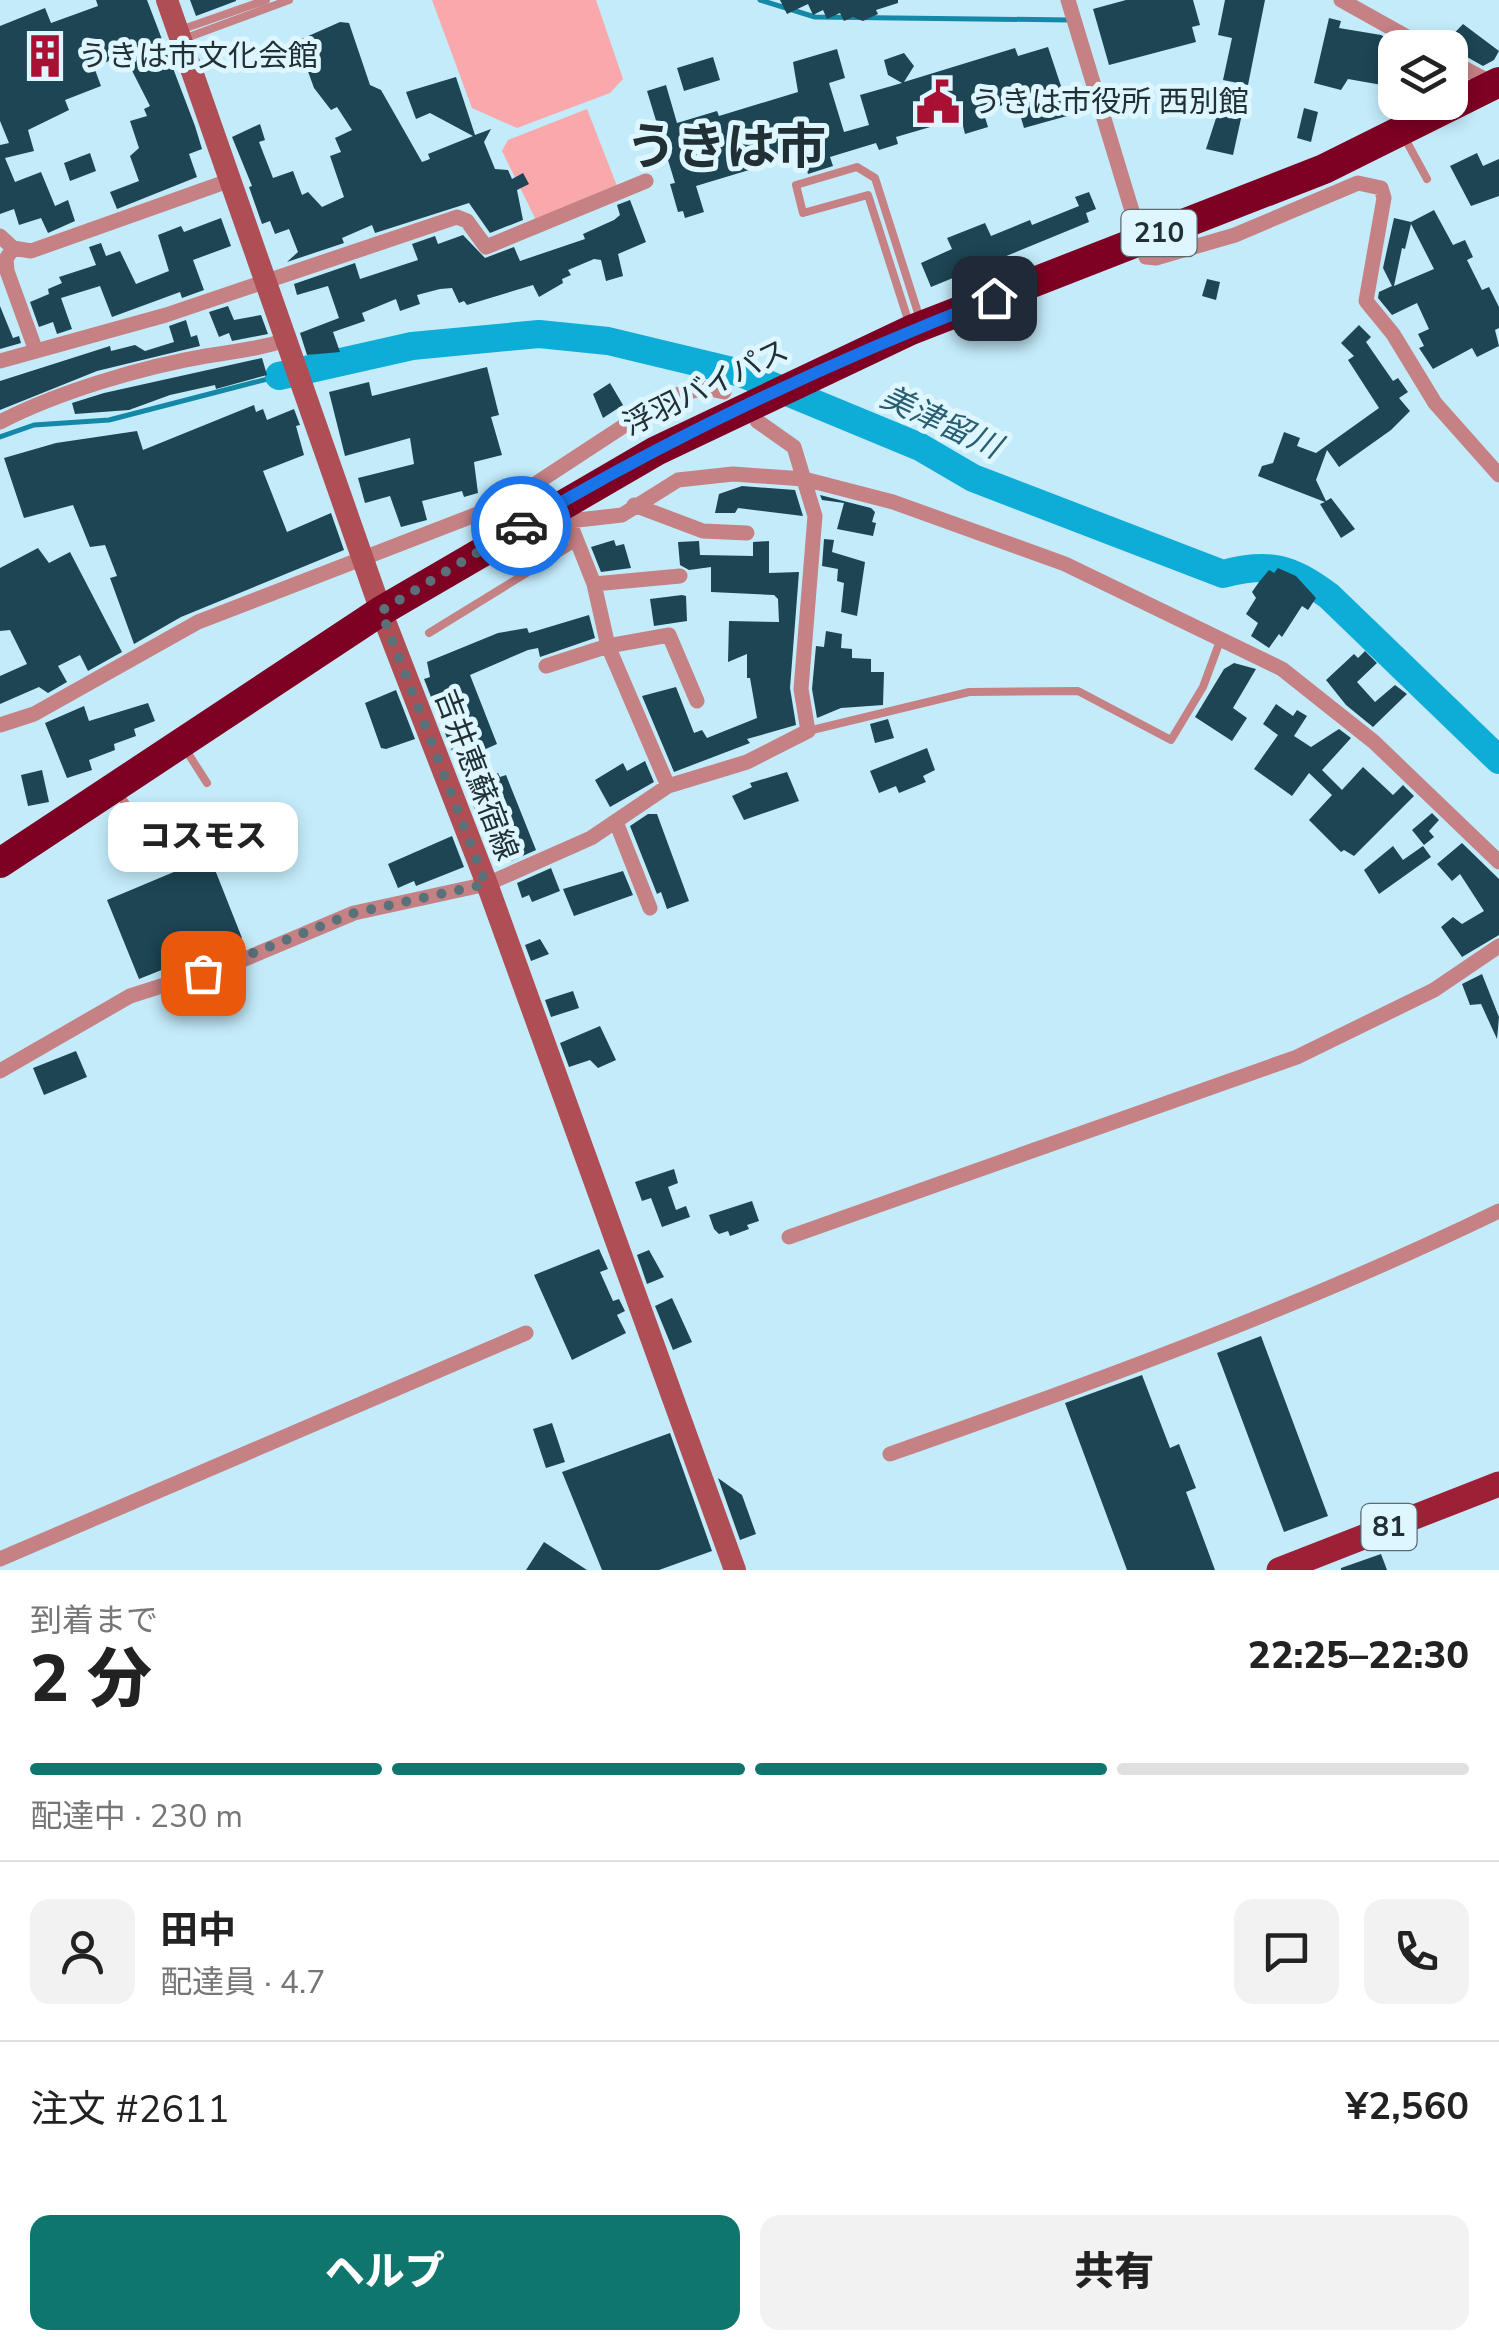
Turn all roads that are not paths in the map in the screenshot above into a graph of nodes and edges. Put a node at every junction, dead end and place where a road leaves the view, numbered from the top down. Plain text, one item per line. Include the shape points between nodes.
1 (168, 0) edge
2 (266, 0) edge
3 (290, 0) edge
4 (1068, 0) edge
5 (1341, 0) edge
6 (1395, 30) edge
7 (180, 35) junction
8 (1468, 70) edge
9 (1498, 85) edge
10 (1402, 132) junction
11 (231, 180) junction
12 (1427, 180) dead end
13 (646, 182) dead end
14 (0, 236) edge
15 (1139, 241) junction
16 (13, 248) junction
17 (267, 277) junction
18 (917, 328) junction
19 (292, 349) junction
20 (36, 351) junction
21 (0, 361) edge
22 (724, 392) dead end
23 (756, 413) junction
24 (0, 422) edge
25 (1499, 474) edge
26 (804, 479) junction
27 (634, 505) junction
28 (563, 513) junction
29 (747, 534) dead end
30 (577, 542) junction
31 (364, 555) junction
32 (680, 576) dead end
33 (594, 584) junction
34 (381, 611) junction
35 (429, 632) dead end
36 (1220, 642) junction
37 (608, 646) junction
38 (546, 666) dead end
39 (697, 702) dead end
40 (0, 725) edge
41 (808, 732) junction
42 (181, 744) junction
43 (208, 783) dead end
44 (668, 786) junction
45 (116, 788) junction
46 (616, 822) junction
47 (140, 826) dead end
48 (1499, 862) edge
49 (0, 864) edge
50 (486, 884) junction
51 (650, 908) dead end
52 (1499, 946) edge
53 (0, 1071) edge
54 (1499, 1211) edge
55 (789, 1237) dead end
56 (526, 1333) dead end
57 (890, 1454) dead end
58 (1499, 1484) edge
59 (0, 1559) edge
60 (734, 1570) edge
61 (1279, 1570) edge

1 - 7 main road, 吉井恵蘇宿線
2 - 7 lane
3 - 7 lane
4 - 15 street
5 - 6 street
7 - 11 main road, 吉井恵蘇宿線
8 - 9 street
9 - 10 highway, 浮羽バイパス / 210
10 - 12 lane
10 - 15 highway, 浮羽バイパス / 210
11 - 16 street via 32,251
11 - 17 main road, 吉井恵蘇宿線
13 - 17 street via 486,247 457,217
14 - 16 street
15 - 18 highway, 浮羽バイパス / 210
15 - 25 street via 1146,257 1156,258 1235,236 1358,183 1381,188 1366,301 1434,403
16 - 20 street via 7,272
17 - 19 main road, 吉井恵蘇宿線
17 - 20 street via 166,315
18 - 18 lane via 868,196 803,213 796,185 857,167 875,178
18 - 23 highway, 浮羽バイパス / 210 via 813,374
19 - 24 street via 207,356 159,368
19 - 31 main road, 吉井恵蘇宿線
20 - 21 street
22 - 31 street via 705,388 668,397 506,503
23 - 26 street via 794,447
23 - 28 highway, 浮羽バイパス / 210 via 656,451
26 - 27 street via 733,474 678,480
26 - 36 street via 894,502 1066,564
26 - 41 street via 814,516 801,690
27 - 28 street via 622,515
27 - 29 street via 703,531
28 - 30 street
28 - 34 highway, 浮羽バイパス / 210
30 - 33 street
30 - 35 lane
31 - 34 main road, 吉井恵蘇宿線
31 - 40 street via 198,622 34,714
32 - 33 street
33 - 37 street
34 - 42 highway, 浮羽バイパス / 210
34 - 50 main road, 吉井恵蘇宿線
36 - 41 lane via 1203,687 1170,740 1078,691 969,692
36 - 48 street via 1247,648 1295,679 1374,742
37 - 38 street
37 - 39 street via 669,635
37 - 44 street
41 - 44 street via 747,762
42 - 43 lane
42 - 45 highway, 浮羽バイパス / 210
44 - 46 street
45 - 47 lane
45 - 49 highway, 浮羽バイパス / 210
46 - 50 street
46 - 51 street
50 - 53 street via 354,913 240,961 130,996
50 - 60 main road, 吉井恵蘇宿線
52 - 55 street via 1434,990 1297,1057
54 - 57 street via 1440,1242 1112,1376
56 - 59 street
58 - 61 main road, 81

